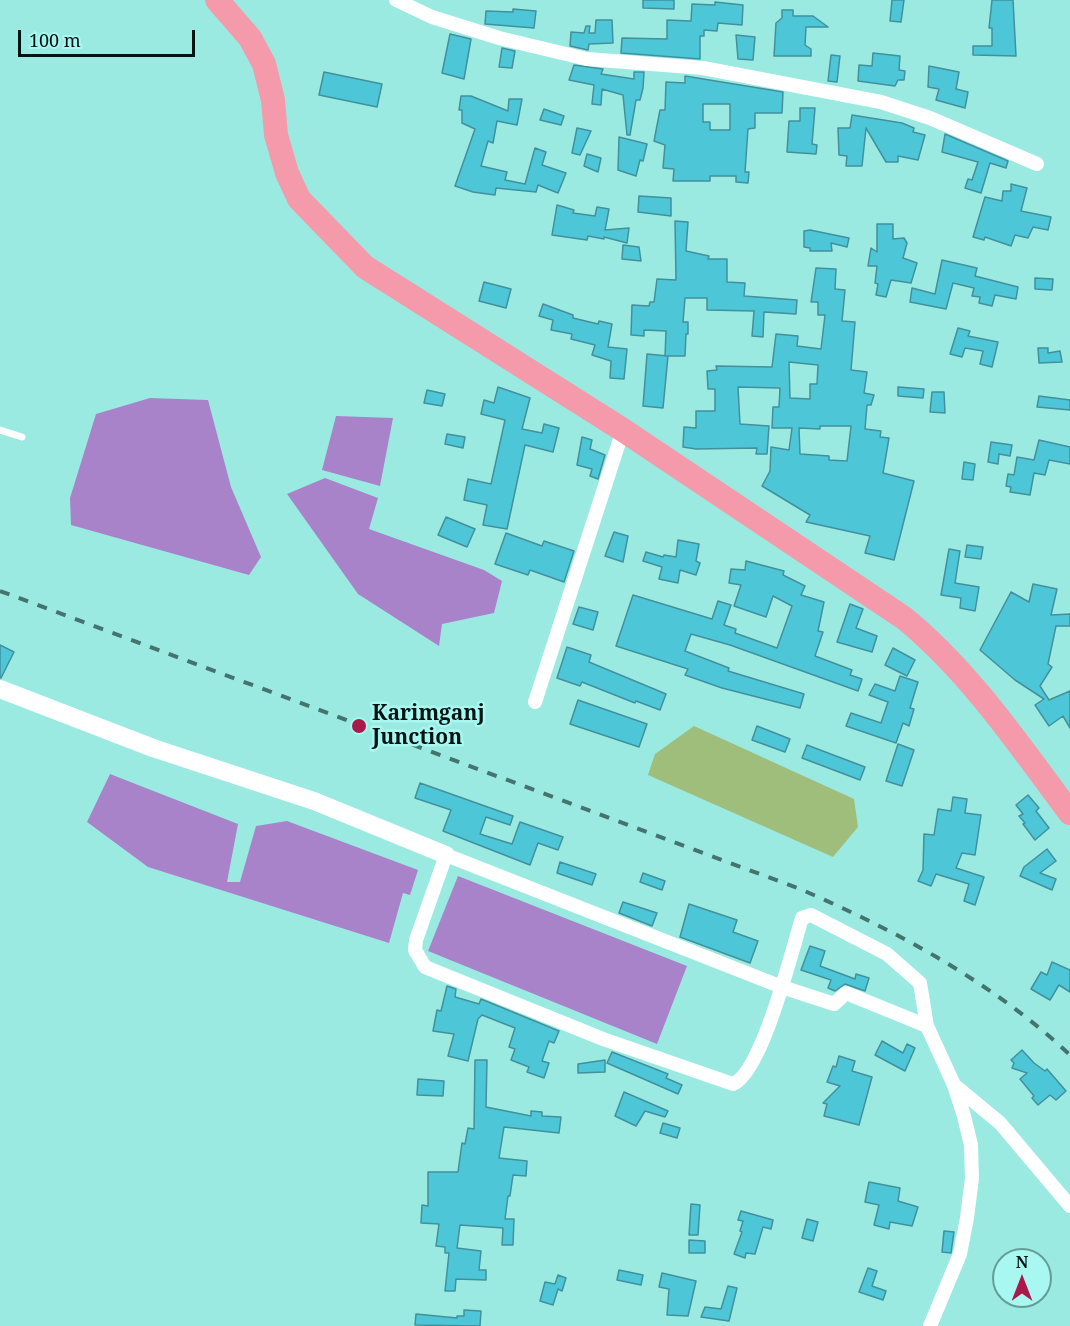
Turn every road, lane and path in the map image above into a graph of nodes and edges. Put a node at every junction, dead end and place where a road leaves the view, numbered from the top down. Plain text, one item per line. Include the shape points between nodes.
1 (219, 0) edge
2 (396, 0) edge
3 (1037, 164) dead end
4 (0, 430) edge
5 (623, 430) junction
6 (22, 437) dead end
7 (0, 689) edge
8 (535, 702) dead end
9 (1070, 813) edge
10 (446, 855) junction
11 (782, 987) junction
12 (927, 1026) junction
13 (954, 1085) junction
14 (1070, 1206) edge
15 (930, 1326) edge

1 - 5 highway via 250,38 264,64 276,135 287,172 299,198 313,215 365,267
2 - 3 street via 432,17 499,38 587,59 703,69 881,102 930,118
4 - 6 lane
5 - 8 street
5 - 9 highway via 933,641 1000,719
7 - 10 street via 153,748 315,801
10 - 11 street
10 - 11 street via 416,940 418,960 425,967 603,1039 733,1084 746,1075
11 - 12 street via 834,1004 846,993
11 - 12 street via 802,918 812,915 887,954 910,973 920,983
12 - 13 street
13 - 14 street via 1000,1123
13 - 15 street via 971,1144 972,1178 960,1254

